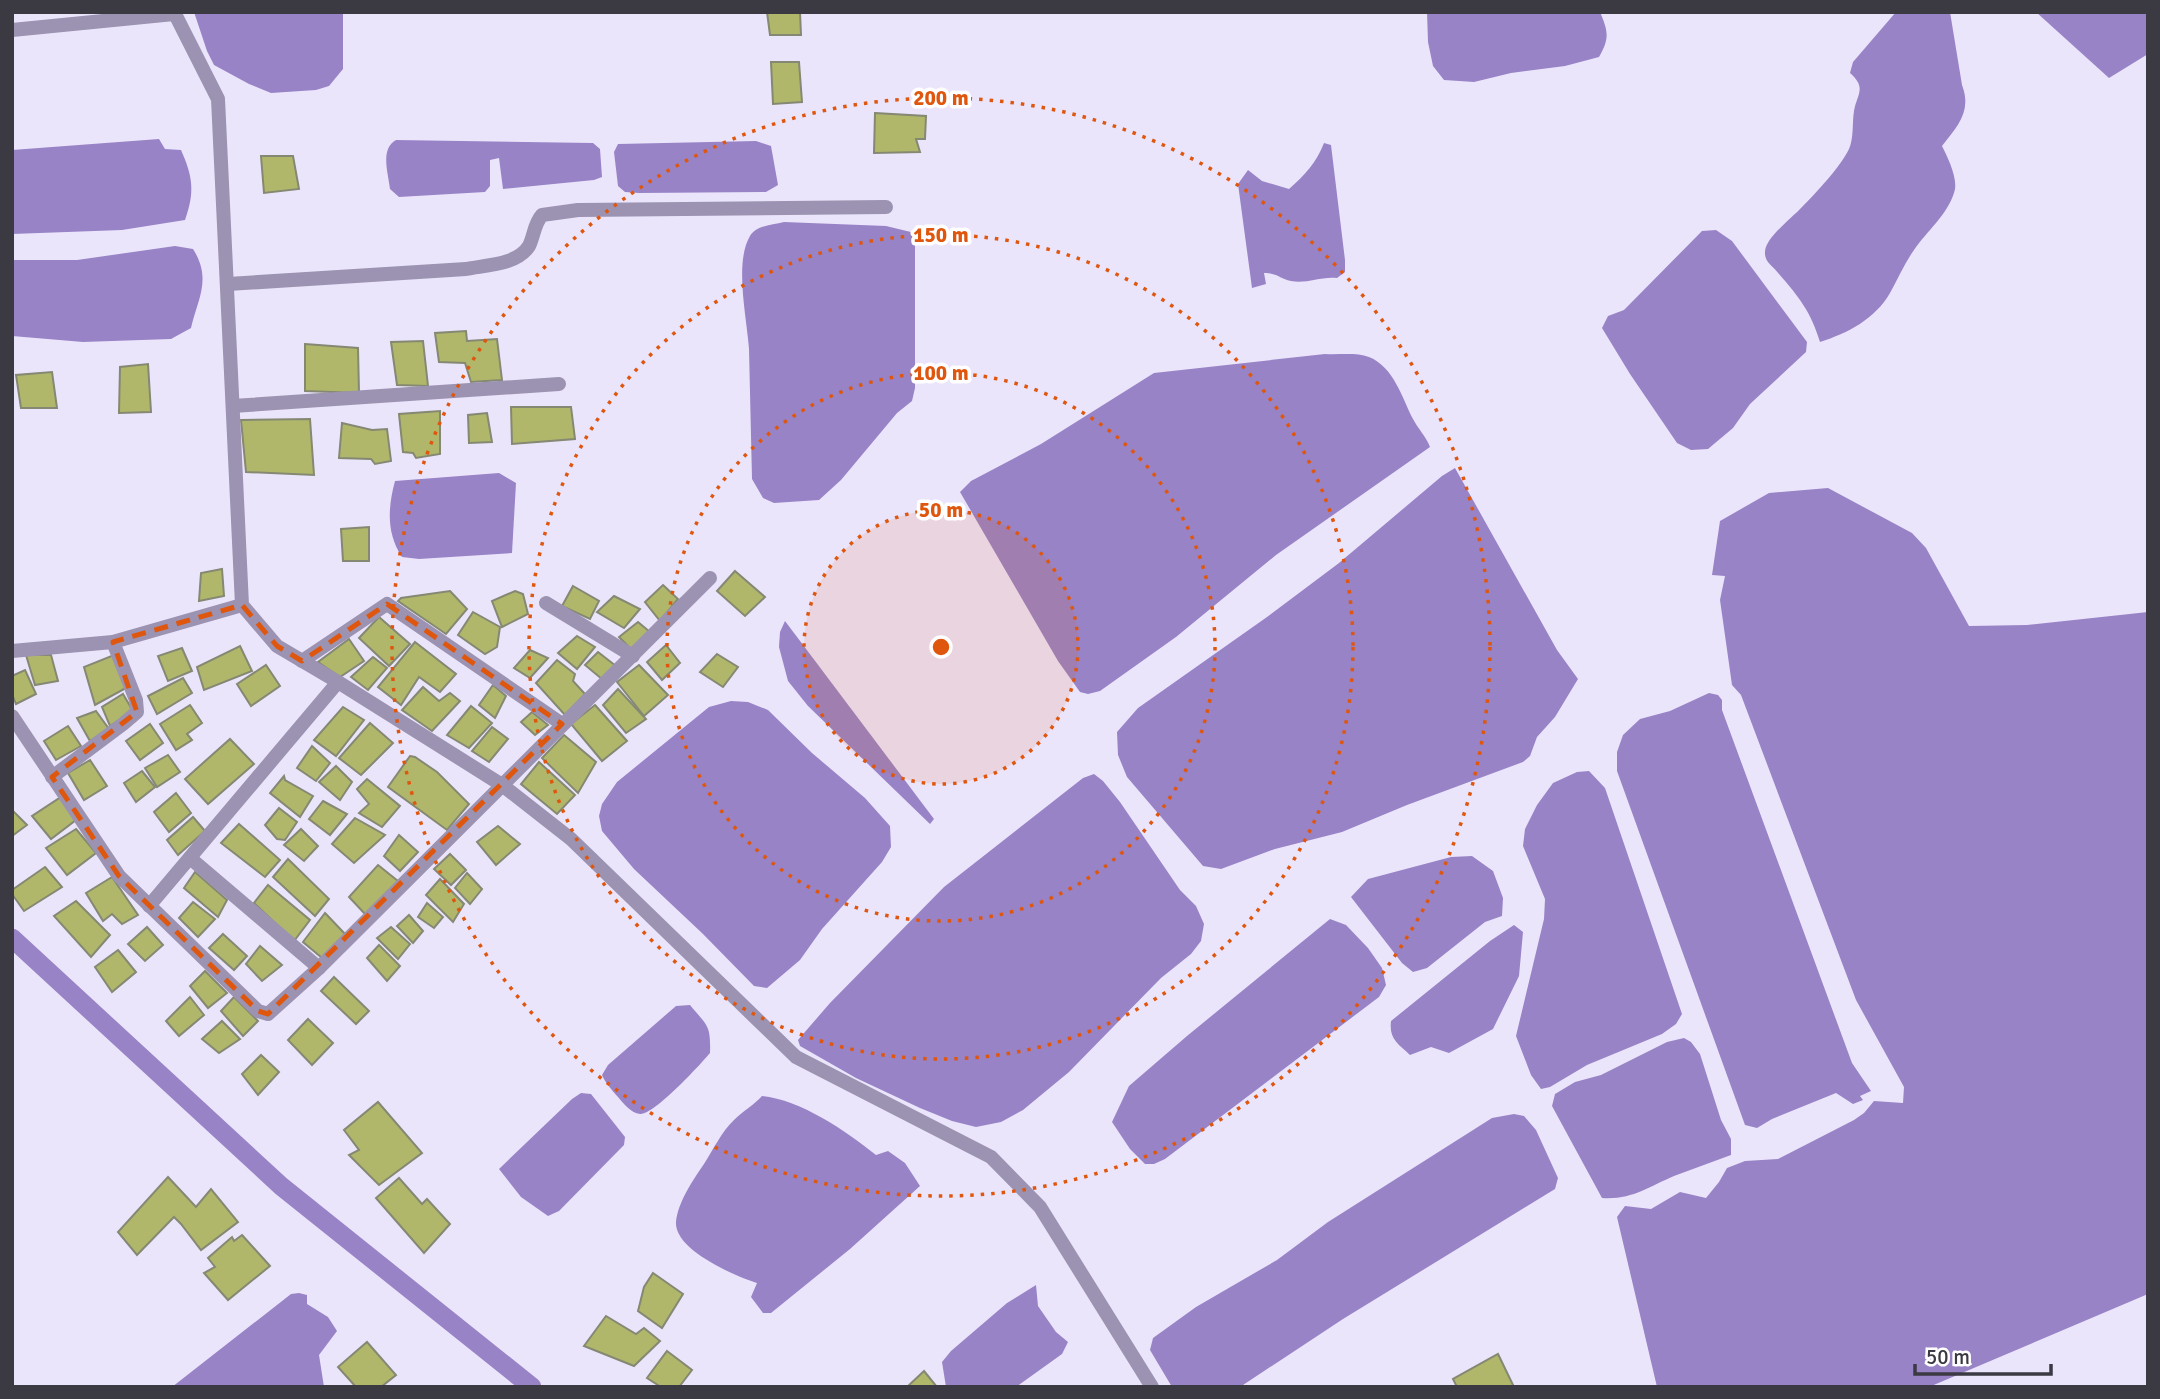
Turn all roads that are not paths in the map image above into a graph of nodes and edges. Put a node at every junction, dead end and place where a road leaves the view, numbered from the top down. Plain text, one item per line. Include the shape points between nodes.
1 (174, 13) edge
2 (12, 30) edge
3 (886, 207) dead end
4 (228, 284) junction
5 (559, 384) dead end
6 (233, 406) junction
7 (710, 578) dead end
8 (546, 603) dead end
9 (242, 605) junction
10 (113, 642) junction
11 (12, 651) edge
12 (633, 656) junction
13 (302, 661) junction
14 (338, 682) junction
15 (12, 716) edge
16 (562, 724) junction
17 (52, 777) junction
18 (502, 785) junction
19 (190, 858) junction
20 (149, 906) junction
21 (319, 968) junction
22 (1152, 1387) edge

1 - 2 street
1 - 4 street via 218,99
3 - 4 street via 578,210 542,215 520,256 503,262 467,269
4 - 6 street
5 - 6 street
6 - 9 street
7 - 12 street
8 - 12 street
9 - 10 street
9 - 13 street via 276,646
10 - 11 street
10 - 17 street via 137,712
12 - 16 street
13 - 14 street
13 - 16 street via 387,604
14 - 18 street
14 - 19 street
15 - 17 street
16 - 18 street
17 - 20 street via 119,876
18 - 21 street
18 - 22 street via 571,839 796,1057 991,1157 1040,1207
19 - 20 street
19 - 21 street
20 - 21 street via 258,1011 268,1014 277,1008

